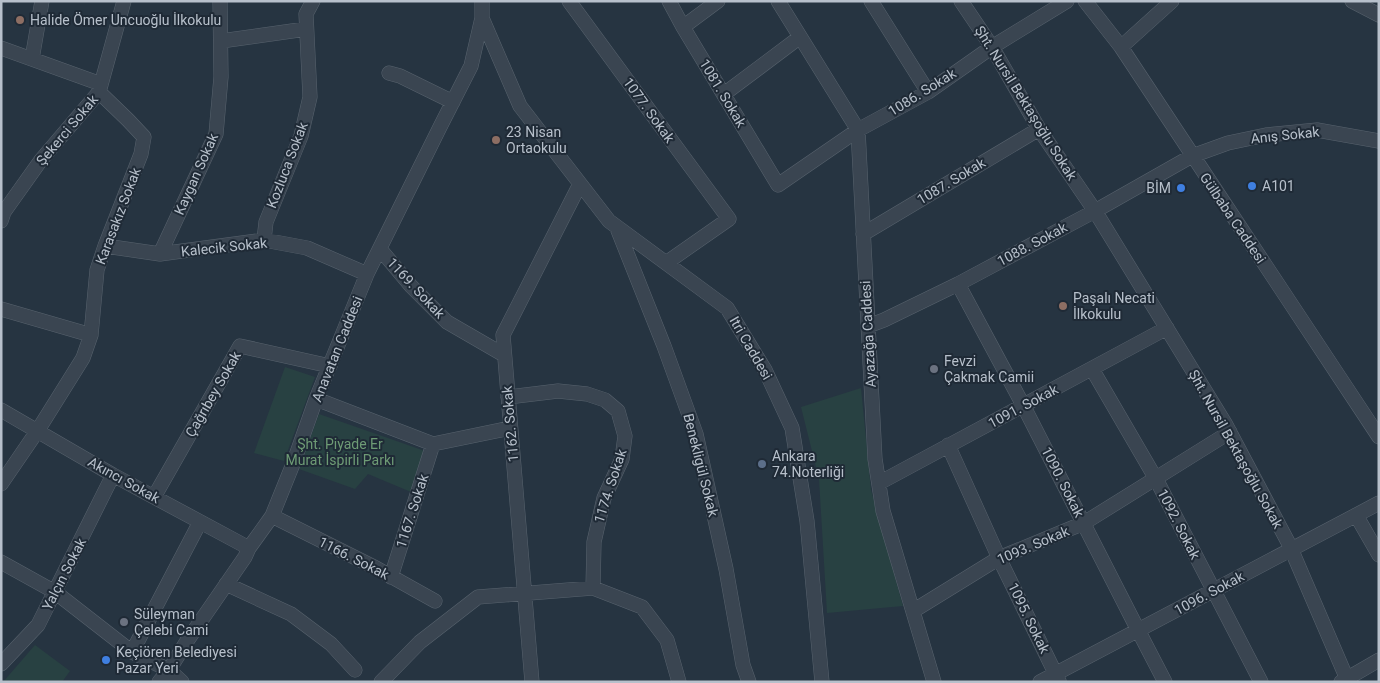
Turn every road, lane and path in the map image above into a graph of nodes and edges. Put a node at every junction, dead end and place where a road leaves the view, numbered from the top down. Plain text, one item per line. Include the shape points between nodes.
1 (42, 1) edge
2 (124, 1) edge
3 (220, 1) edge
4 (313, 1) edge
5 (482, 1) edge
6 (569, 1) edge
7 (669, 1) edge
8 (718, 1) edge
9 (778, 1) edge
10 (871, 1) edge
11 (961, 1) edge
12 (1067, 1) edge
13 (1085, 1) edge
14 (1172, 1) edge
15 (1352, 1) edge
16 (1379, 15) edge
17 (482, 18) junction
18 (683, 27) junction
19 (306, 29) junction
20 (800, 37) junction
21 (221, 41) junction
22 (992, 46) junction
23 (1121, 47) junction
24 (1, 48) edge
25 (32, 59) junction
26 (388, 73) dead end
27 (100, 88) junction
28 (928, 92) junction
29 (724, 94) junction
30 (453, 102) junction
31 (1039, 128) junction
32 (858, 130) junction
33 (1379, 141) edge
34 (1192, 156) junction
35 (580, 184) junction
36 (778, 185) joint
37 (1095, 211) junction
38 (1, 221) edge
39 (617, 227) junction
40 (863, 234) junction
41 (264, 240) junction
42 (105, 246) junction
43 (380, 249) junction
44 (160, 254) junction
45 (666, 263) junction
46 (367, 274) junction
47 (958, 284) junction
48 (1, 309) edge
49 (868, 326) junction
50 (1167, 328) junction
51 (91, 335) junction
52 (504, 355) junction
53 (330, 366) junction
54 (1092, 368) junction
55 (508, 397) junction
56 (316, 399) junction
57 (1023, 405) junction
58 (1, 410) edge
59 (510, 428) junction
60 (38, 430) junction
61 (1230, 432) junction
62 (1379, 437) edge
63 (433, 444) junction
64 (948, 446) junction
65 (113, 475) junction
66 (1156, 478) junction
67 (878, 483) junction
68 (1, 484) edge
69 (154, 498) junction
70 (1379, 503) edge
71 (1356, 515) junction
72 (272, 516) junction
73 (200, 522) junction
74 (1084, 523) junction
75 (249, 548) junction
76 (1291, 550) junction
77 (1379, 556) edge
78 (999, 558) junction
79 (1, 562) edge
80 (391, 577) junction
81 (226, 584) junction
82 (593, 588) junction
83 (1213, 591) junction
84 (56, 592) junction
85 (524, 593) junction
86 (435, 602) dead end
87 (913, 611) junction
88 (1138, 630) junction
89 (132, 652) junction
90 (1379, 660) edge
91 (1, 664) edge
92 (169, 670) junction
93 (355, 670) dead end
94 (1058, 678) edge
95 (1344, 680) edge
96 (159, 682) edge
97 (182, 682) edge
98 (381, 682) edge
99 (532, 682) edge
100 (679, 682) edge
101 (749, 682) edge
102 (822, 682) edge
103 (934, 682) edge
104 (1040, 682) edge
105 (1166, 682) edge
106 (1261, 682) edge

1 - 25 street
2 - 27 street, Şekerci Sokak
3 - 21 street, Kaygan Sokak
4 - 19 street, Kozluca Sokak via 306,14
5 - 17 street, Anavatan Caddesi
6 - 45 street, 1077. Sokak via 729,219
7 - 18 street, 1081. Sokak
8 - 18 street
9 - 20 street, Ayazağa Caddesi
10 - 28 street
11 - 22 street, Şht. Nursil Bektaşoğlu Sokak
12 - 22 street, 1086. Sokak
13 - 23 street, Gülbaba Caddesi
14 - 23 street
15 - 16 street
17 - 30 street, Anavatan Caddesi via 471,66
17 - 35 street, Itri Caddesi via 520,106
18 - 29 street, 1081. Sokak
19 - 21 street
19 - 41 street, Kozluca Sokak via 310,97 301,136 266,222
20 - 29 street
20 - 32 street, Ayazağa Caddesi
21 - 44 street, Kaygan Sokak via 216,134
22 - 28 street, 1086. Sokak
22 - 31 street, Şht. Nursil Bektaşoğlu Sokak
23 - 34 street, Gülbaba Caddesi
24 - 25 street
25 - 27 street
26 - 30 street
27 - 38 street, Şekerci Sokak via 41,160
27 - 42 street, Karasakız Sokak via 144,137 141,154
28 - 32 street, 1086. Sokak
29 - 36 street, 1081. Sokak
30 - 43 street, Anavatan Caddesi
31 - 37 street, Şht. Nursil Bektaşoğlu Sokak
31 - 40 street, 1087. Sokak
32 - 36 street, 1086. Sokak
32 - 40 street, Ayazağa Caddesi
33 - 34 street, Anış Sokak via 1317,130 1228,142
34 - 37 street, 1088. Sokak
34 - 62 street, Gülbaba Caddesi
35 - 39 street, Itri Caddesi
35 - 52 street, 1162. Sokak via 502,335
37 - 47 street, 1088. Sokak
37 - 50 street, Şht. Nursil Bektaşoğlu Sokak
39 - 45 street, Itri Caddesi
39 - 101 street, Benekligül Sokak via 696,434
40 - 49 street, Ayazağa Caddesi
41 - 44 street, Kalecik Sokak
41 - 46 street, Kalecik Sokak via 307,248
42 - 44 street, Kalecik Sokak
42 - 51 street, Karasakız Sokak via 97,270
43 - 46 street, Anavatan Caddesi
43 - 52 street, 1169. Sokak via 447,322
45 - 102 street, Itri Caddesi via 727,308 765,370 792,428 807,521
46 - 53 street, Anavatan Caddesi
47 - 49 street, 1088. Sokak
47 - 57 street, 1090. Sokak
48 - 51 street
49 - 67 street, Ayazağa Caddesi
50 - 54 street, 1091. Sokak
50 - 61 street, Şht. Nursil Bektaşoğlu Sokak
51 - 60 street, Karasakız Sokak via 83,358
52 - 55 street, 1162. Sokak
53 - 56 street, Anavatan Caddesi
53 - 69 street, Çağrıbey Sokak via 240,346
54 - 57 street, 1091. Sokak
54 - 66 street, 1092. Sokak
55 - 59 street, 1162. Sokak
55 - 82 street, 1174. Sokak via 558,390 605,400 618,411 625,436 622,459 604,498 594,542
56 - 63 street
56 - 72 street, Anavatan Caddesi
57 - 64 street, 1091. Sokak
57 - 74 street, 1090. Sokak
58 - 60 street, Akıncı Sokak
59 - 63 street
59 - 85 street, 1162. Sokak
60 - 65 street, Akıncı Sokak
60 - 68 street, Karasakız Sokak
61 - 66 street, 1093. Sokak
61 - 76 street, Şht. Nursil Bektaşoğlu Sokak
63 - 80 street, 1167. Sokak
64 - 67 street, 1091. Sokak
64 - 78 street, 1095. Sokak
65 - 69 street, Akıncı Sokak
65 - 84 street, Yalçın Sokak
66 - 74 street, 1093. Sokak
66 - 83 street, 1092. Sokak
67 - 87 street, Ayazağa Caddesi via 883,511
69 - 73 street, Akıncı Sokak
70 - 71 street, 1096. Sokak
71 - 76 street, 1096. Sokak
71 - 77 street
72 - 75 street, Anavatan Caddesi
72 - 80 street, 1166. Sokak
73 - 75 street, Akıncı Sokak
73 - 89 street
74 - 78 street, 1093. Sokak
74 - 88 street, 1090. Sokak
75 - 81 street, Anavatan Caddesi
76 - 83 street, 1096. Sokak
76 - 95 street, Şht. Nursil Bektaşoğlu Sokak
78 - 87 street, 1093. Sokak
78 - 94 street, 1095. Sokak
79 - 84 street
80 - 86 street, 1166. Sokak
81 - 92 street, Anavatan Caddesi
81 - 93 street via 291,614 331,644
82 - 85 street
82 - 100 street via 642,607 667,640
83 - 88 street, 1096. Sokak
83 - 106 street, 1092. Sokak
84 - 89 street
84 - 91 street, Yalçın Sokak via 38,624
85 - 98 street via 478,597 420,642
85 - 99 street, 1162. Sokak
87 - 103 street, Ayazağa Caddesi
88 - 94 street, 1096. Sokak
88 - 105 street, 1090. Sokak
89 - 92 street
90 - 95 street
92 - 96 street, Anavatan Caddesi
92 - 97 street
94 - 104 street, 1096. Sokak

